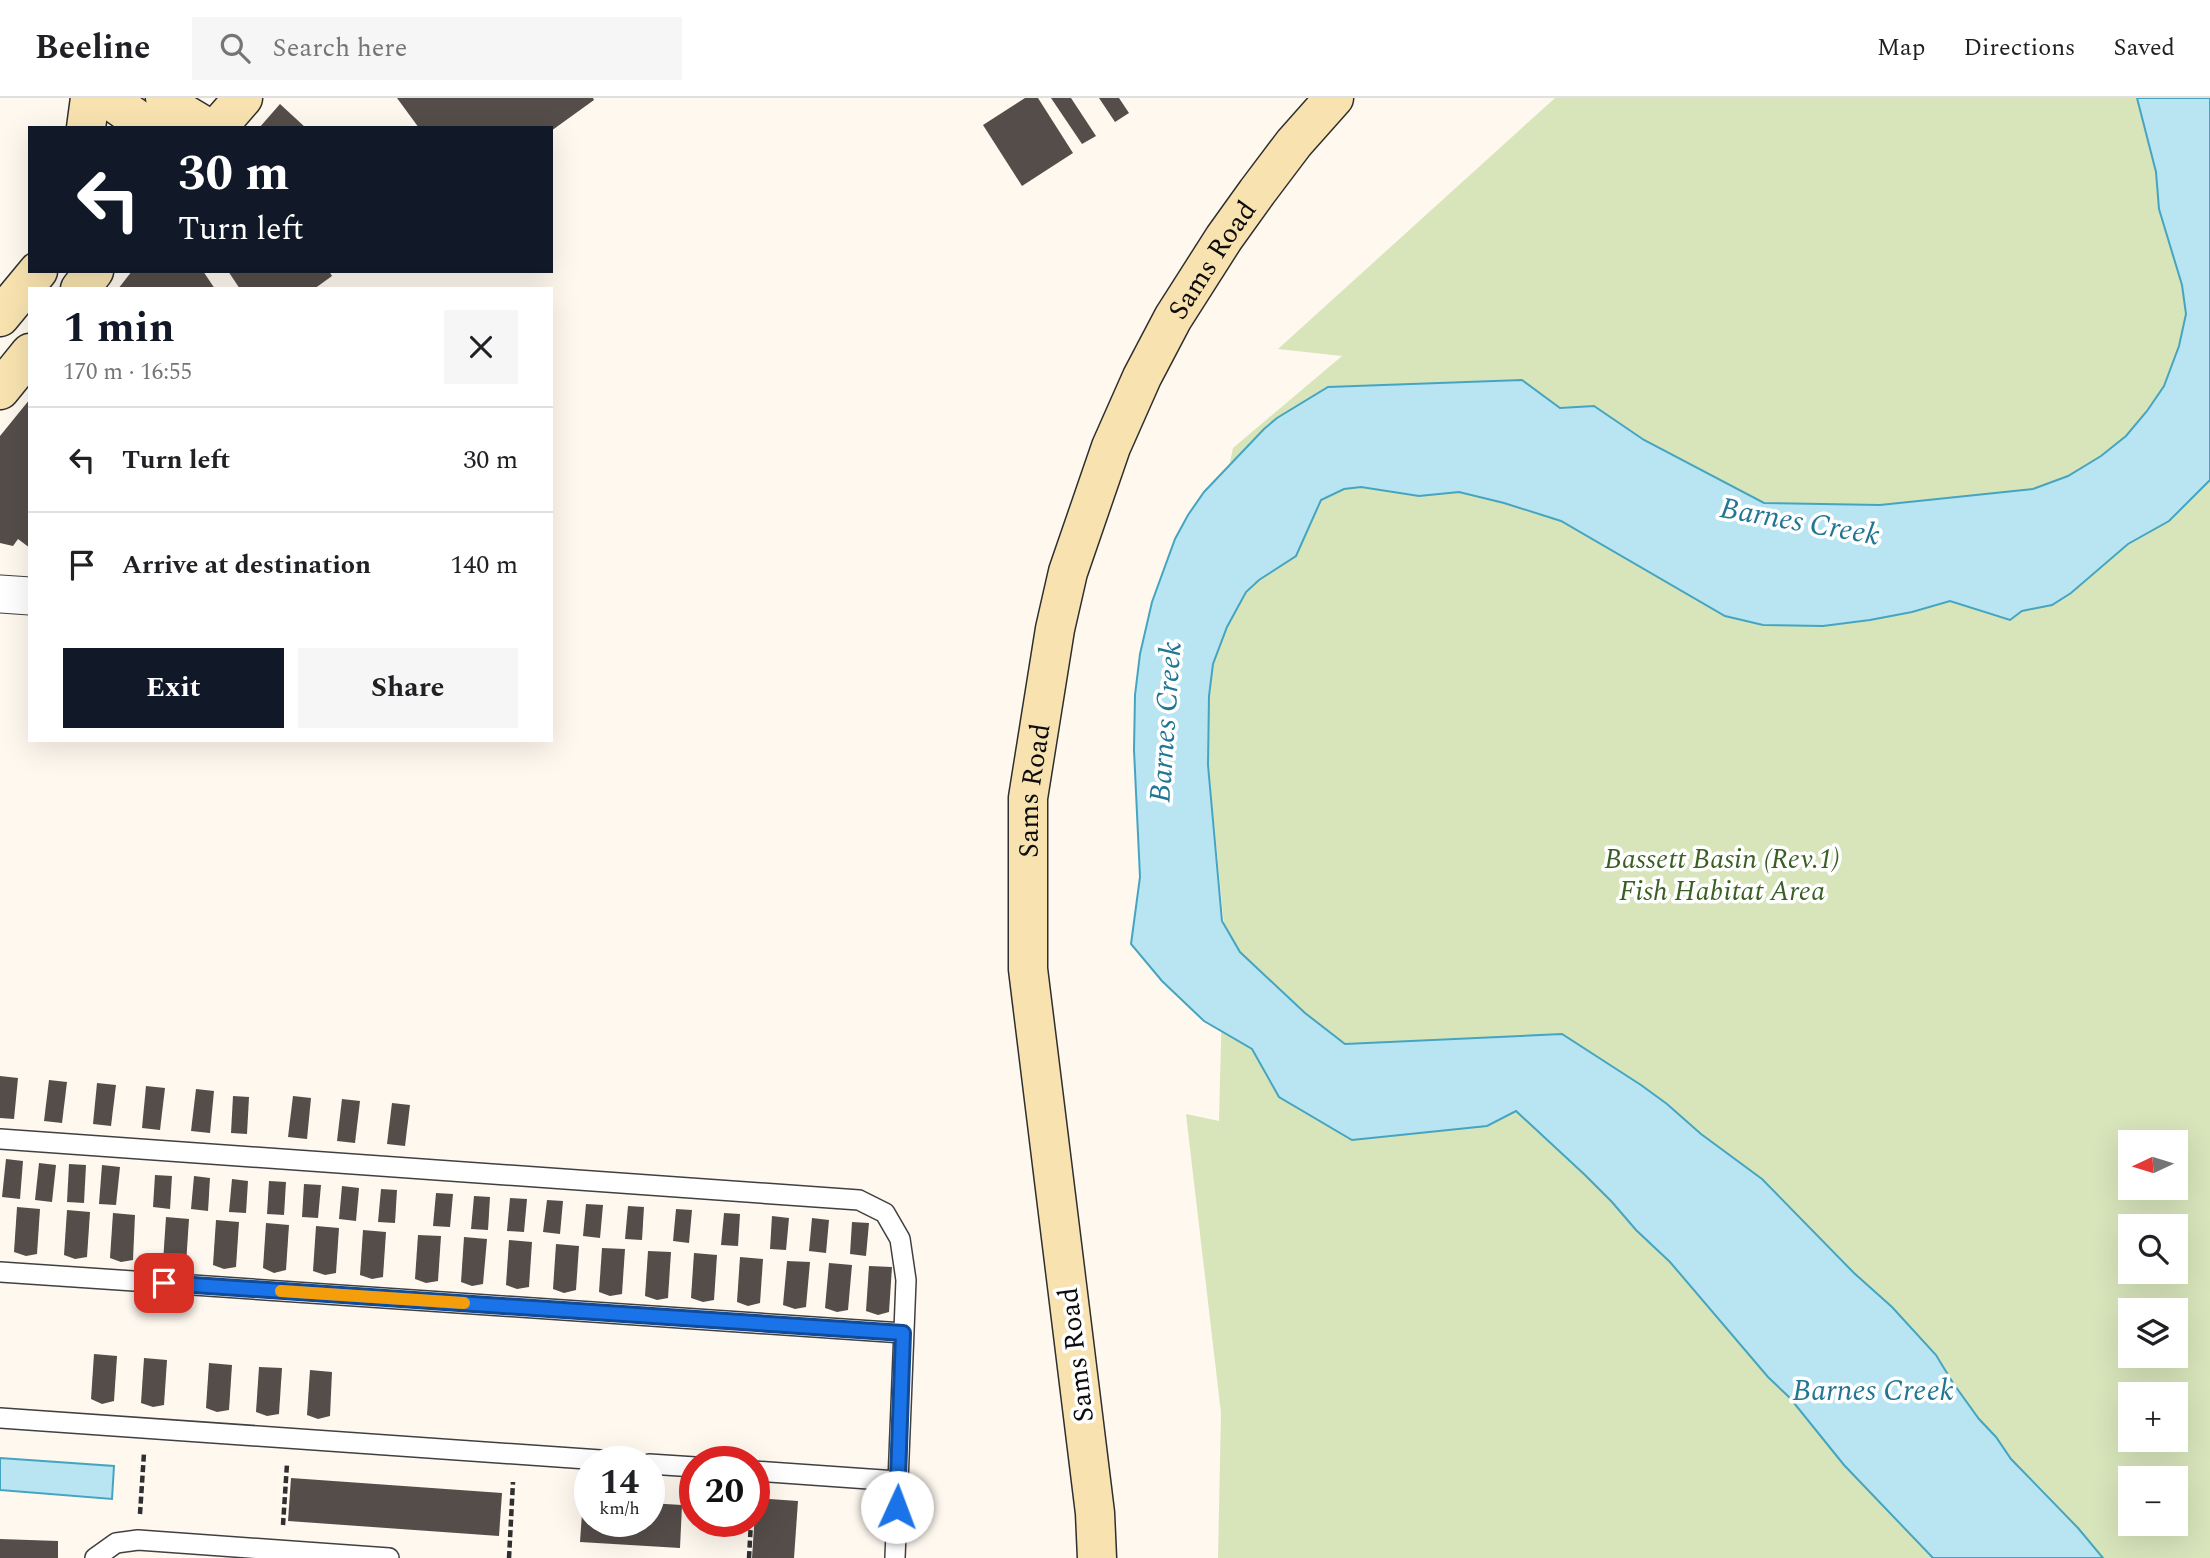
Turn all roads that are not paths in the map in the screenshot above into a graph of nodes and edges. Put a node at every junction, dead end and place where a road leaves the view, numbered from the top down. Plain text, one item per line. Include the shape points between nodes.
1 (90, 98) edge
2 (107, 98) edge
3 (243, 98) edge
4 (1334, 98) edge
5 (163, 112) edge
6 (86, 126) edge
7 (202, 126) edge
8 (219, 126) edge
9 (36, 273) edge
10 (92, 273) edge
11 (82, 287) edge
12 (0, 317) edge
13 (28, 355) edge
14 (0, 390) edge
15 (0, 594) edge
16 (28, 596) edge
17 (0, 1139) edge
18 (0, 1272) edge
19 (903, 1333) junction
20 (0, 1418) edge
21 (574, 1458) edge
22 (770, 1472) edge
23 (897, 1481) junction
24 (95, 1558) edge
25 (388, 1558) edge
26 (895, 1558) edge
27 (1097, 1558) edge

1 - 6 main road
2 - 5 main road
3 - 8 main road
4 - 27 main road, Sams Road via 1294,143 1224,238 1172,318 1111,447 1068,572 1055,629 1028,798 1028,969
5 - 7 main road
9 - 12 main road
10 - 11 main road
13 - 14 main road
15 - 16 street
17 - 19 lane via 859,1200 885,1213 900,1238 906,1280
18 - 19 lane
19 - 23 lane
20 - 21 lane
22 - 23 lane
23 - 26 lane
24 - 25 lane via 116,1543 138,1540

